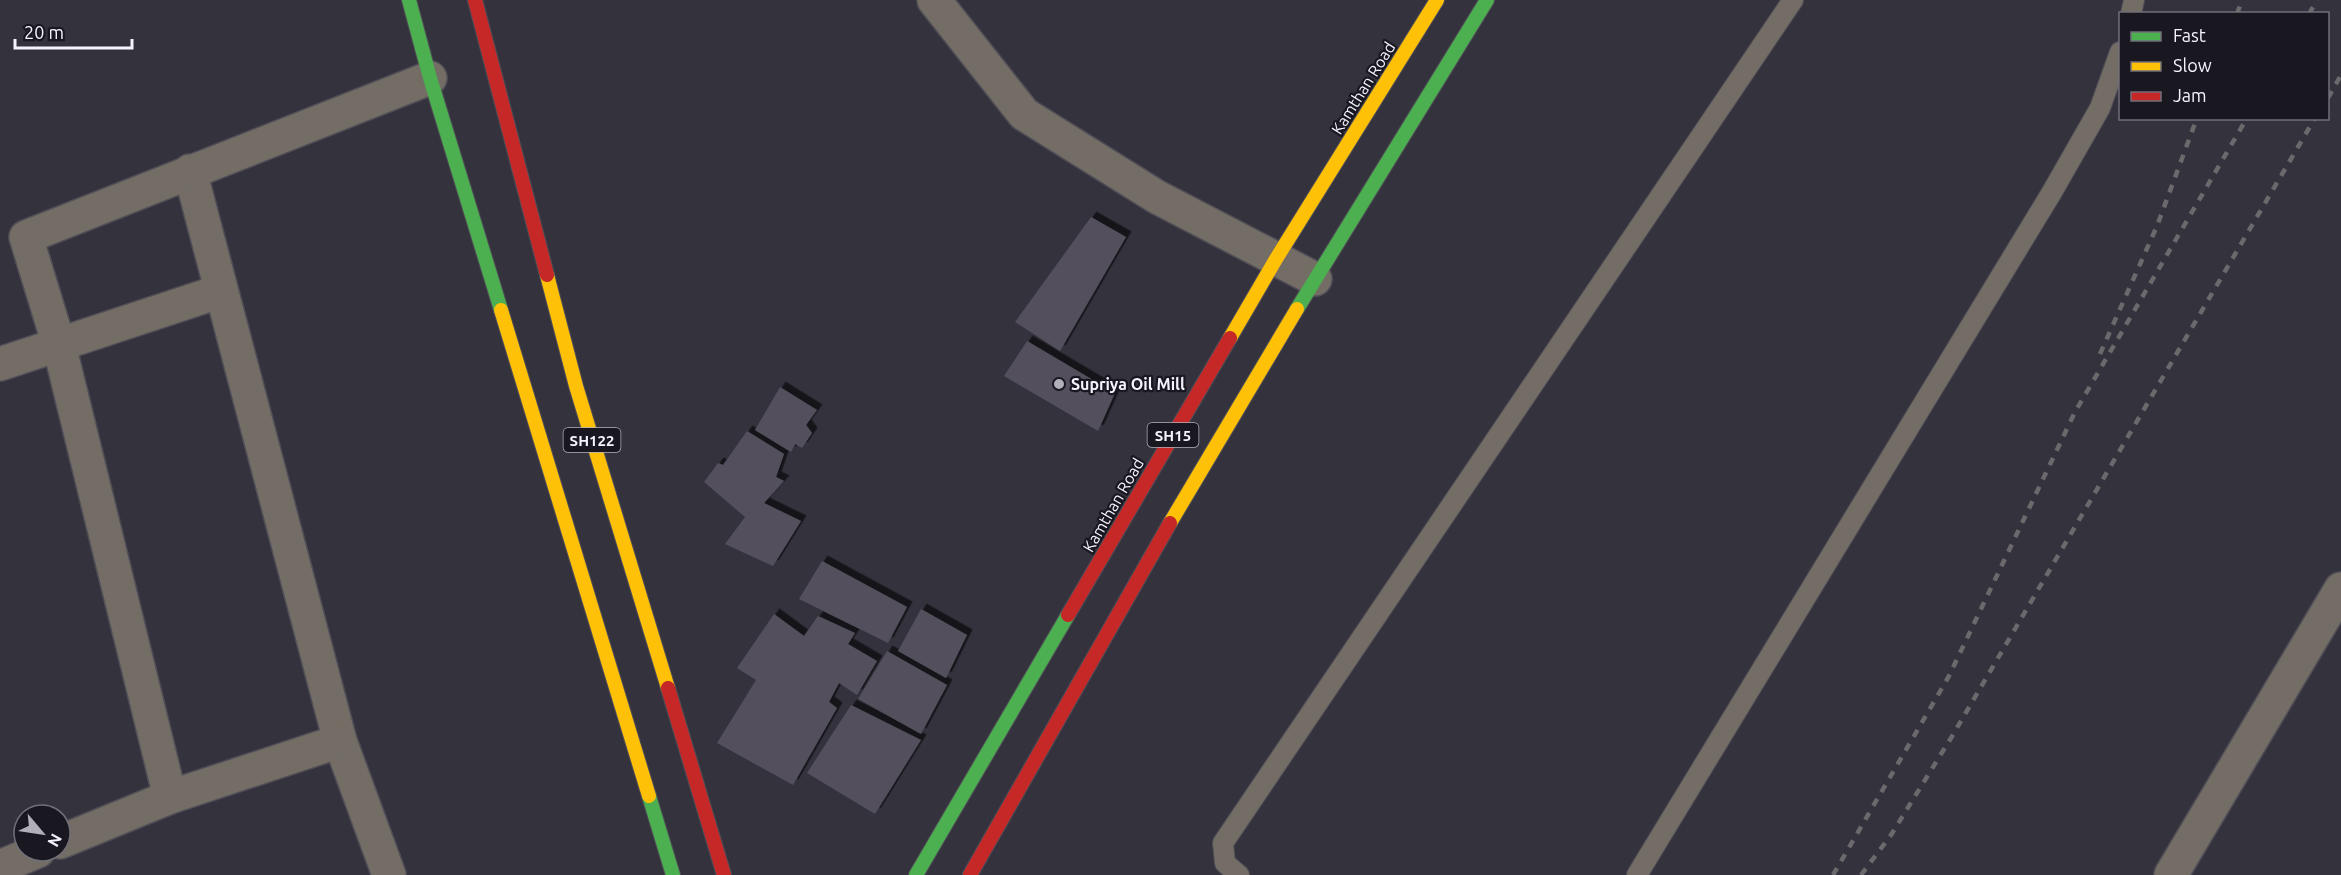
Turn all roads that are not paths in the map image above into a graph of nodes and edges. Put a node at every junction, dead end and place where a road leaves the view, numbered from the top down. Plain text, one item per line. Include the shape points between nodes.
1 (409, 0) edge
2 (475, 0) edge
3 (934, 0) edge
4 (1437, 0) edge
5 (1487, 0) edge
6 (1793, 0) edge
7 (2119, 57) edge
8 (430, 78) junction
9 (190, 171) junction
10 (1276, 259) junction
11 (1316, 279) junction
12 (221, 291) junction
13 (59, 345) junction
14 (0, 364) edge
15 (2341, 590) edge
16 (340, 741) junction
17 (170, 797) junction
18 (72, 837) edge
19 (389, 875) edge
20 (673, 875) edge
21 (724, 875) edge
22 (916, 875) edge
23 (970, 875) edge
24 (1239, 875) edge
25 (1637, 875) edge
26 (2171, 875) edge

1 - 8 main road
2 - 21 main road, SH122 via 576,386
3 - 10 street via 1024,114 1156,197
4 - 10 main road, Kamthan Road / SH15
5 - 11 main road, SH15
6 - 24 lane via 1222,843 1225,863
7 - 25 lane via 2100,108 2052,192
8 - 9 street
8 - 20 main road
9 - 12 street
9 - 13 street via 26,237
10 - 11 street
10 - 22 main road, Kamthan Road / SH15
11 - 23 main road, SH15 via 1165,531
12 - 13 street
12 - 16 street
13 - 14 street
13 - 17 street
15 - 26 street
16 - 17 street
16 - 19 street
17 - 18 street

